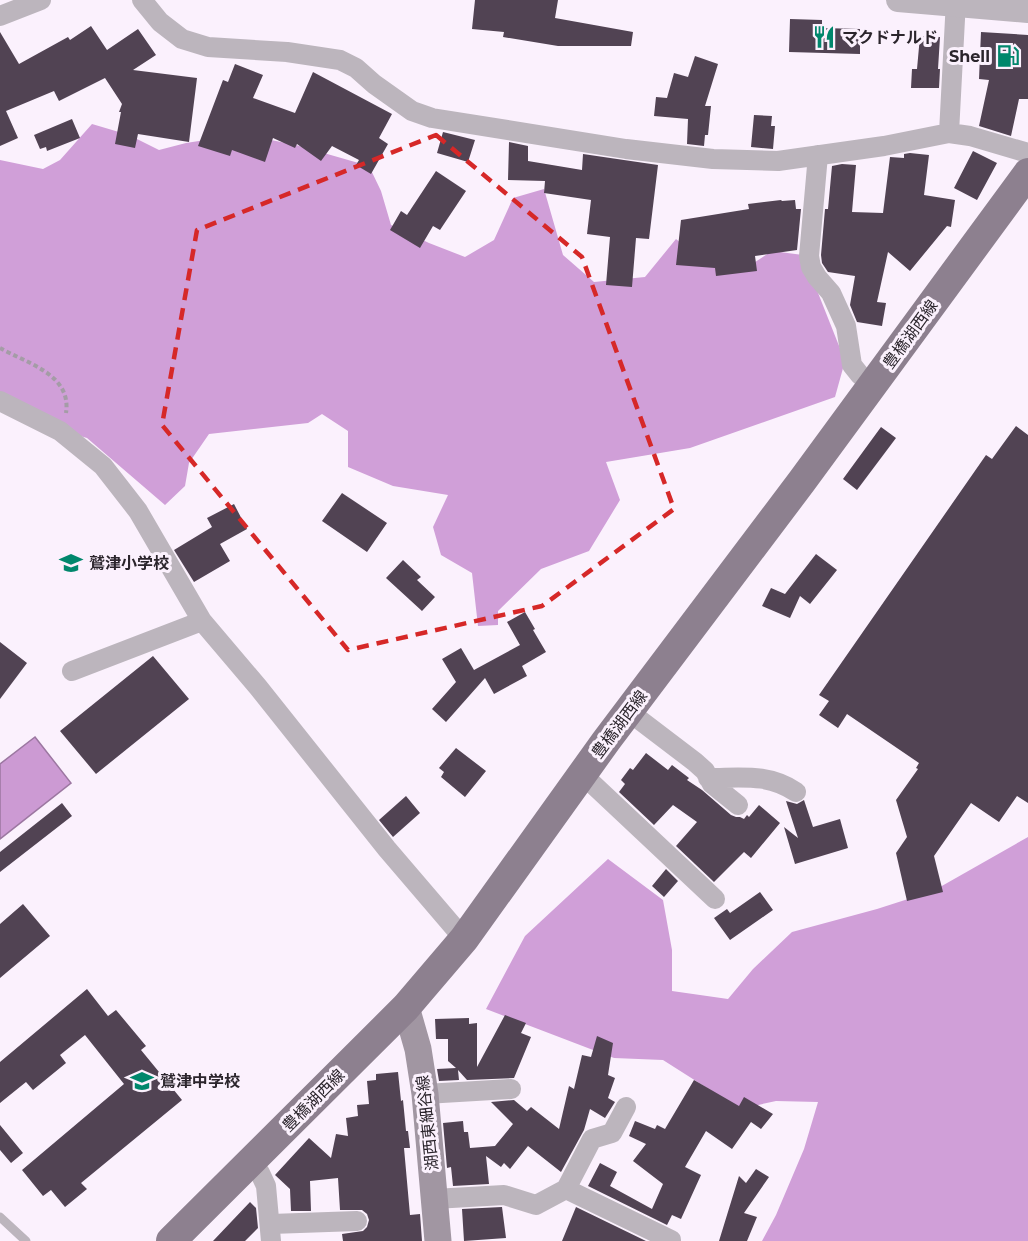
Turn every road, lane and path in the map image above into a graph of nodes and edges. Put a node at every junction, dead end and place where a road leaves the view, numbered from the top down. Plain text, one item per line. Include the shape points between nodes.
1 (41, 0) edge
2 (142, 0) edge
3 (898, 0) edge
4 (955, 2) edge
5 (1028, 11) edge
6 (0, 16) edge
7 (950, 133) junction
8 (1028, 153) edge
9 (818, 155) junction
10 (1028, 173) edge
11 (0, 348) edge
12 (873, 384) junction
13 (0, 401) edge
14 (60, 431) junction
15 (202, 621) junction
16 (72, 670) dead end
17 (628, 711) junction
18 (582, 774) junction
19 (708, 778) junction
20 (796, 792) dead end
21 (738, 805) dead end
22 (715, 899) dead end
23 (465, 939) junction
24 (406, 1007) junction
25 (511, 1089) dead end
26 (425, 1094) junction
27 (626, 1107) dead end
28 (249, 1163) junction
29 (566, 1189) junction
30 (434, 1199) junction
31 (0, 1217) edge
32 (357, 1221) dead end
33 (271, 1233) edge
34 (26, 1241) edge
35 (171, 1241) edge
36 (438, 1241) edge
37 (671, 1241) edge

1 - 6 street
2 - 9 street via 160,22 182,39 208,47 340,60 412,111 432,118 713,159 778,161
3 - 4 street
4 - 5 street
4 - 7 street
7 - 8 street
7 - 9 street
9 - 12 street via 811,267 831,293 846,326 852,365
10 - 12 main road, 豊橋湖西線
11 - 14 path via 44,371 62,387 67,411
12 - 17 main road, 豊橋湖西線
13 - 14 street
14 - 15 street via 103,466 138,511
15 - 16 street
15 - 23 street
17 - 18 main road, 豊橋湖西線
17 - 19 street via 695,762
18 - 22 street
18 - 23 main road, 豊橋湖西線
19 - 20 street via 767,779
19 - 21 street
23 - 24 main road, 豊橋湖西線
24 - 26 main road, 湖西東細谷線
24 - 28 main road, 豊橋湖西線
25 - 26 street
26 - 30 main road, 湖西東細谷線
27 - 29 street via 612,1133 592,1139
28 - 33 street via 264,1179
28 - 35 main road, 豊橋湖西線
29 - 30 street via 536,1204 504,1195
29 - 37 street
30 - 36 main road, 湖西東細谷線
31 - 34 lane
32 - 33 street

